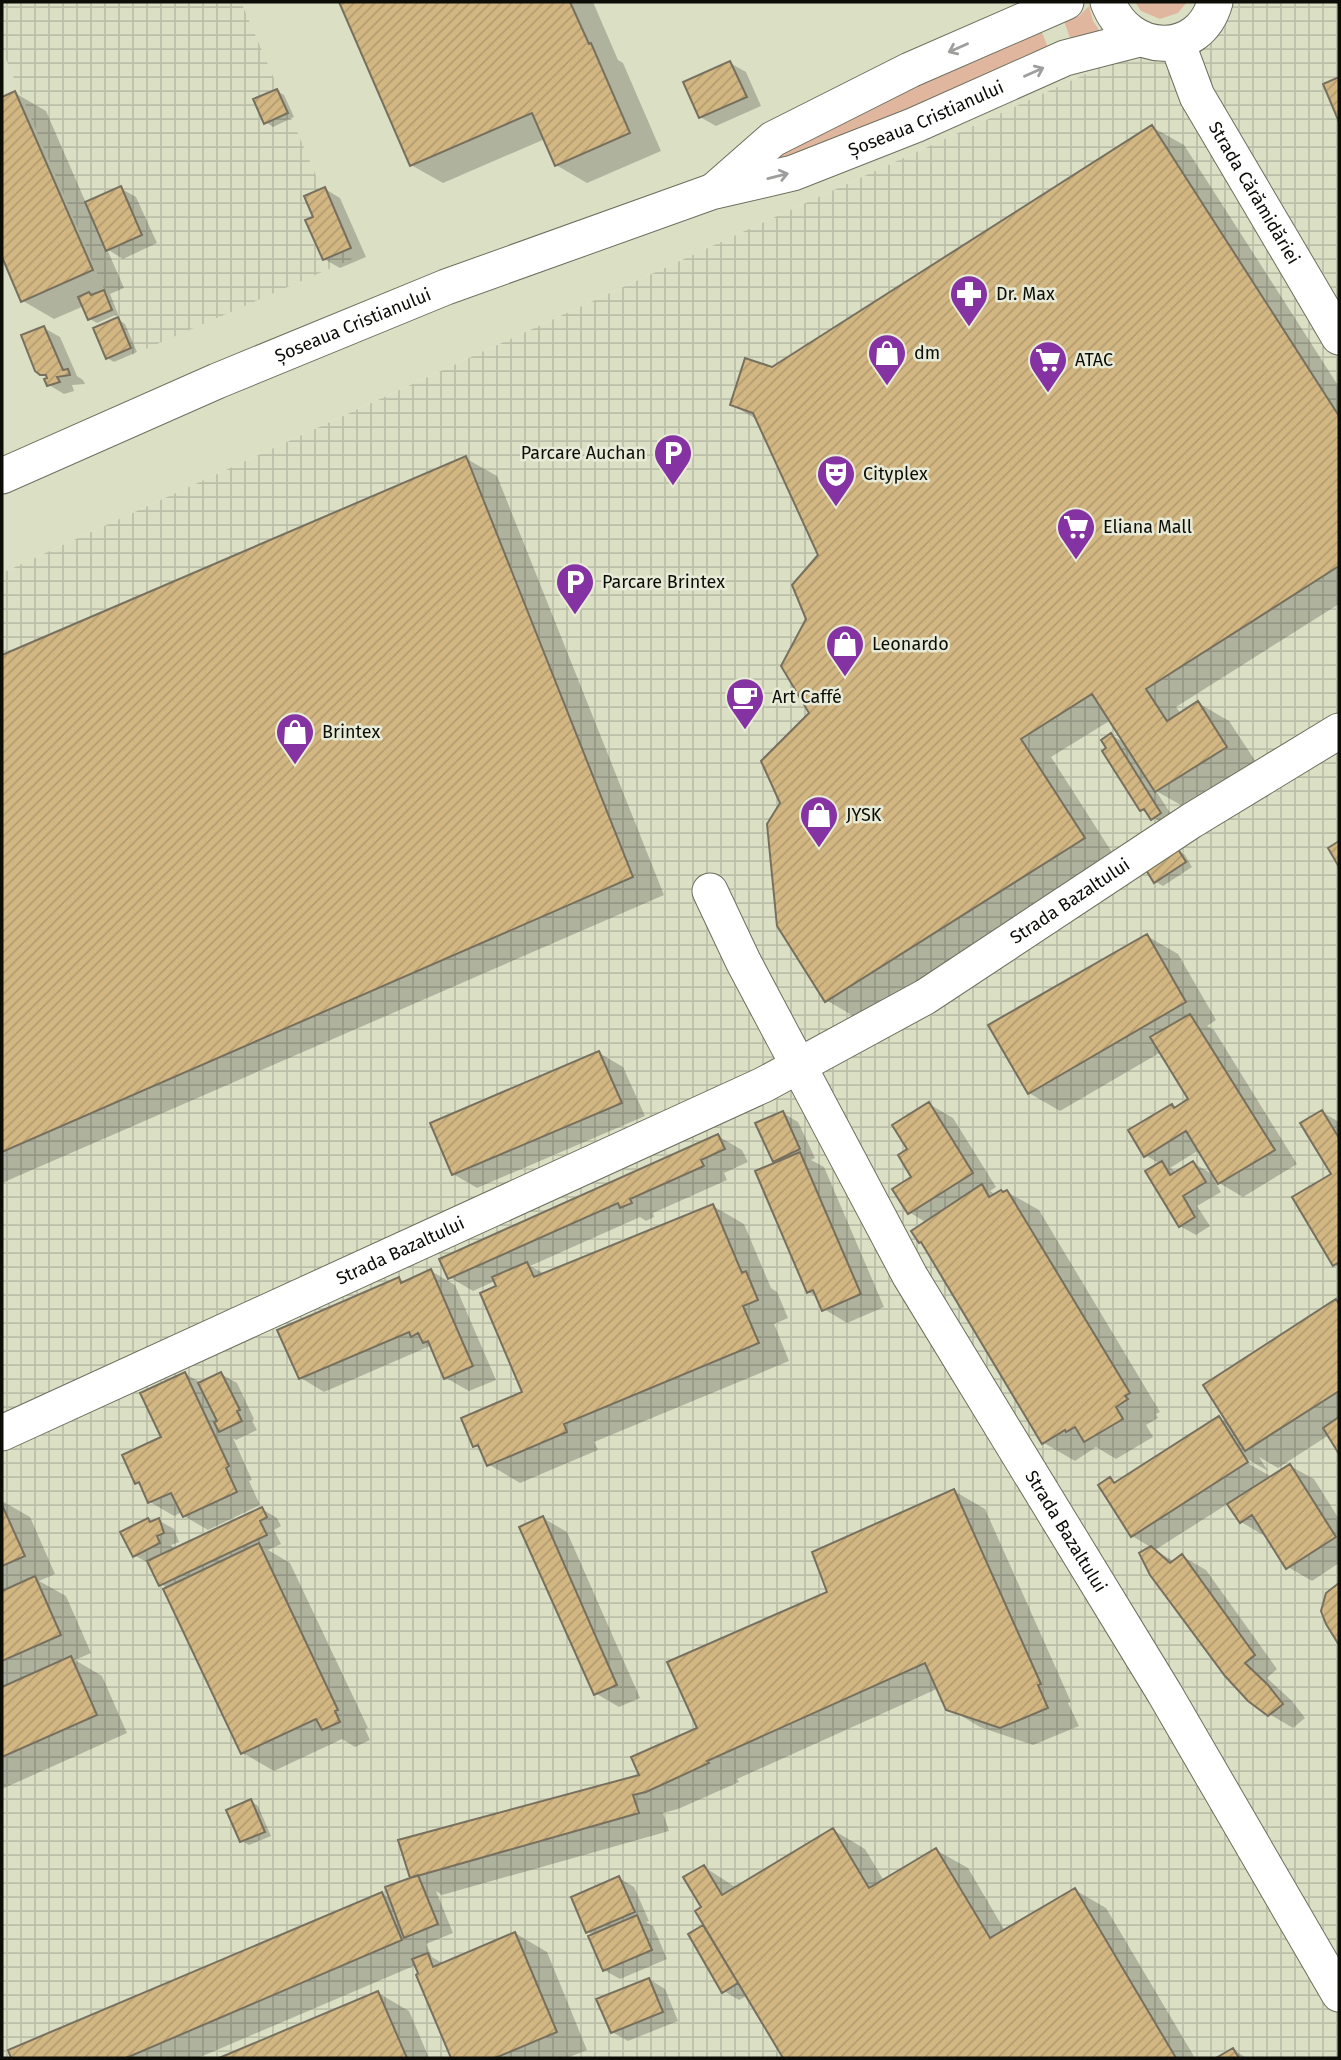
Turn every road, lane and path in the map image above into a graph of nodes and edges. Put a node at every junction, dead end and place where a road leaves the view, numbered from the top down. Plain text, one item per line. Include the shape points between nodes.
1 (1066, 2) edge
2 (1108, 2) edge
3 (1217, 5) edge
4 (1139, 39) junction
5 (1177, 42) junction
6 (711, 192) junction
7 (1339, 337) edge
8 (2, 476) edge
9 (1339, 731) edge
10 (710, 891) dead end
11 (798, 1067) junction
12 (2, 1433) edge
13 (1339, 1994) edge

1 -> 6 street, Șoseaua Cristianului via 910,70 773,139
2 - 4 street via 1114,17
3 - 5 street via 1201,27
4 - 5 street, Șoseaua Cristianului
6 -> 4 street, Șoseaua Cristianului via 793,173 1065,58
5 - 7 street, Strada Cărămidăriei via 1198,96
6 - 8 street, Șoseaua Cristianului via 347,326
9 - 11 street, Strada Bazaltului via 1191,821 925,997
10 - 11 street, Strada Bazaltului
11 - 12 street, Strada Bazaltului
11 - 13 street, Strada Bazaltului via 911,1276 1165,1694

